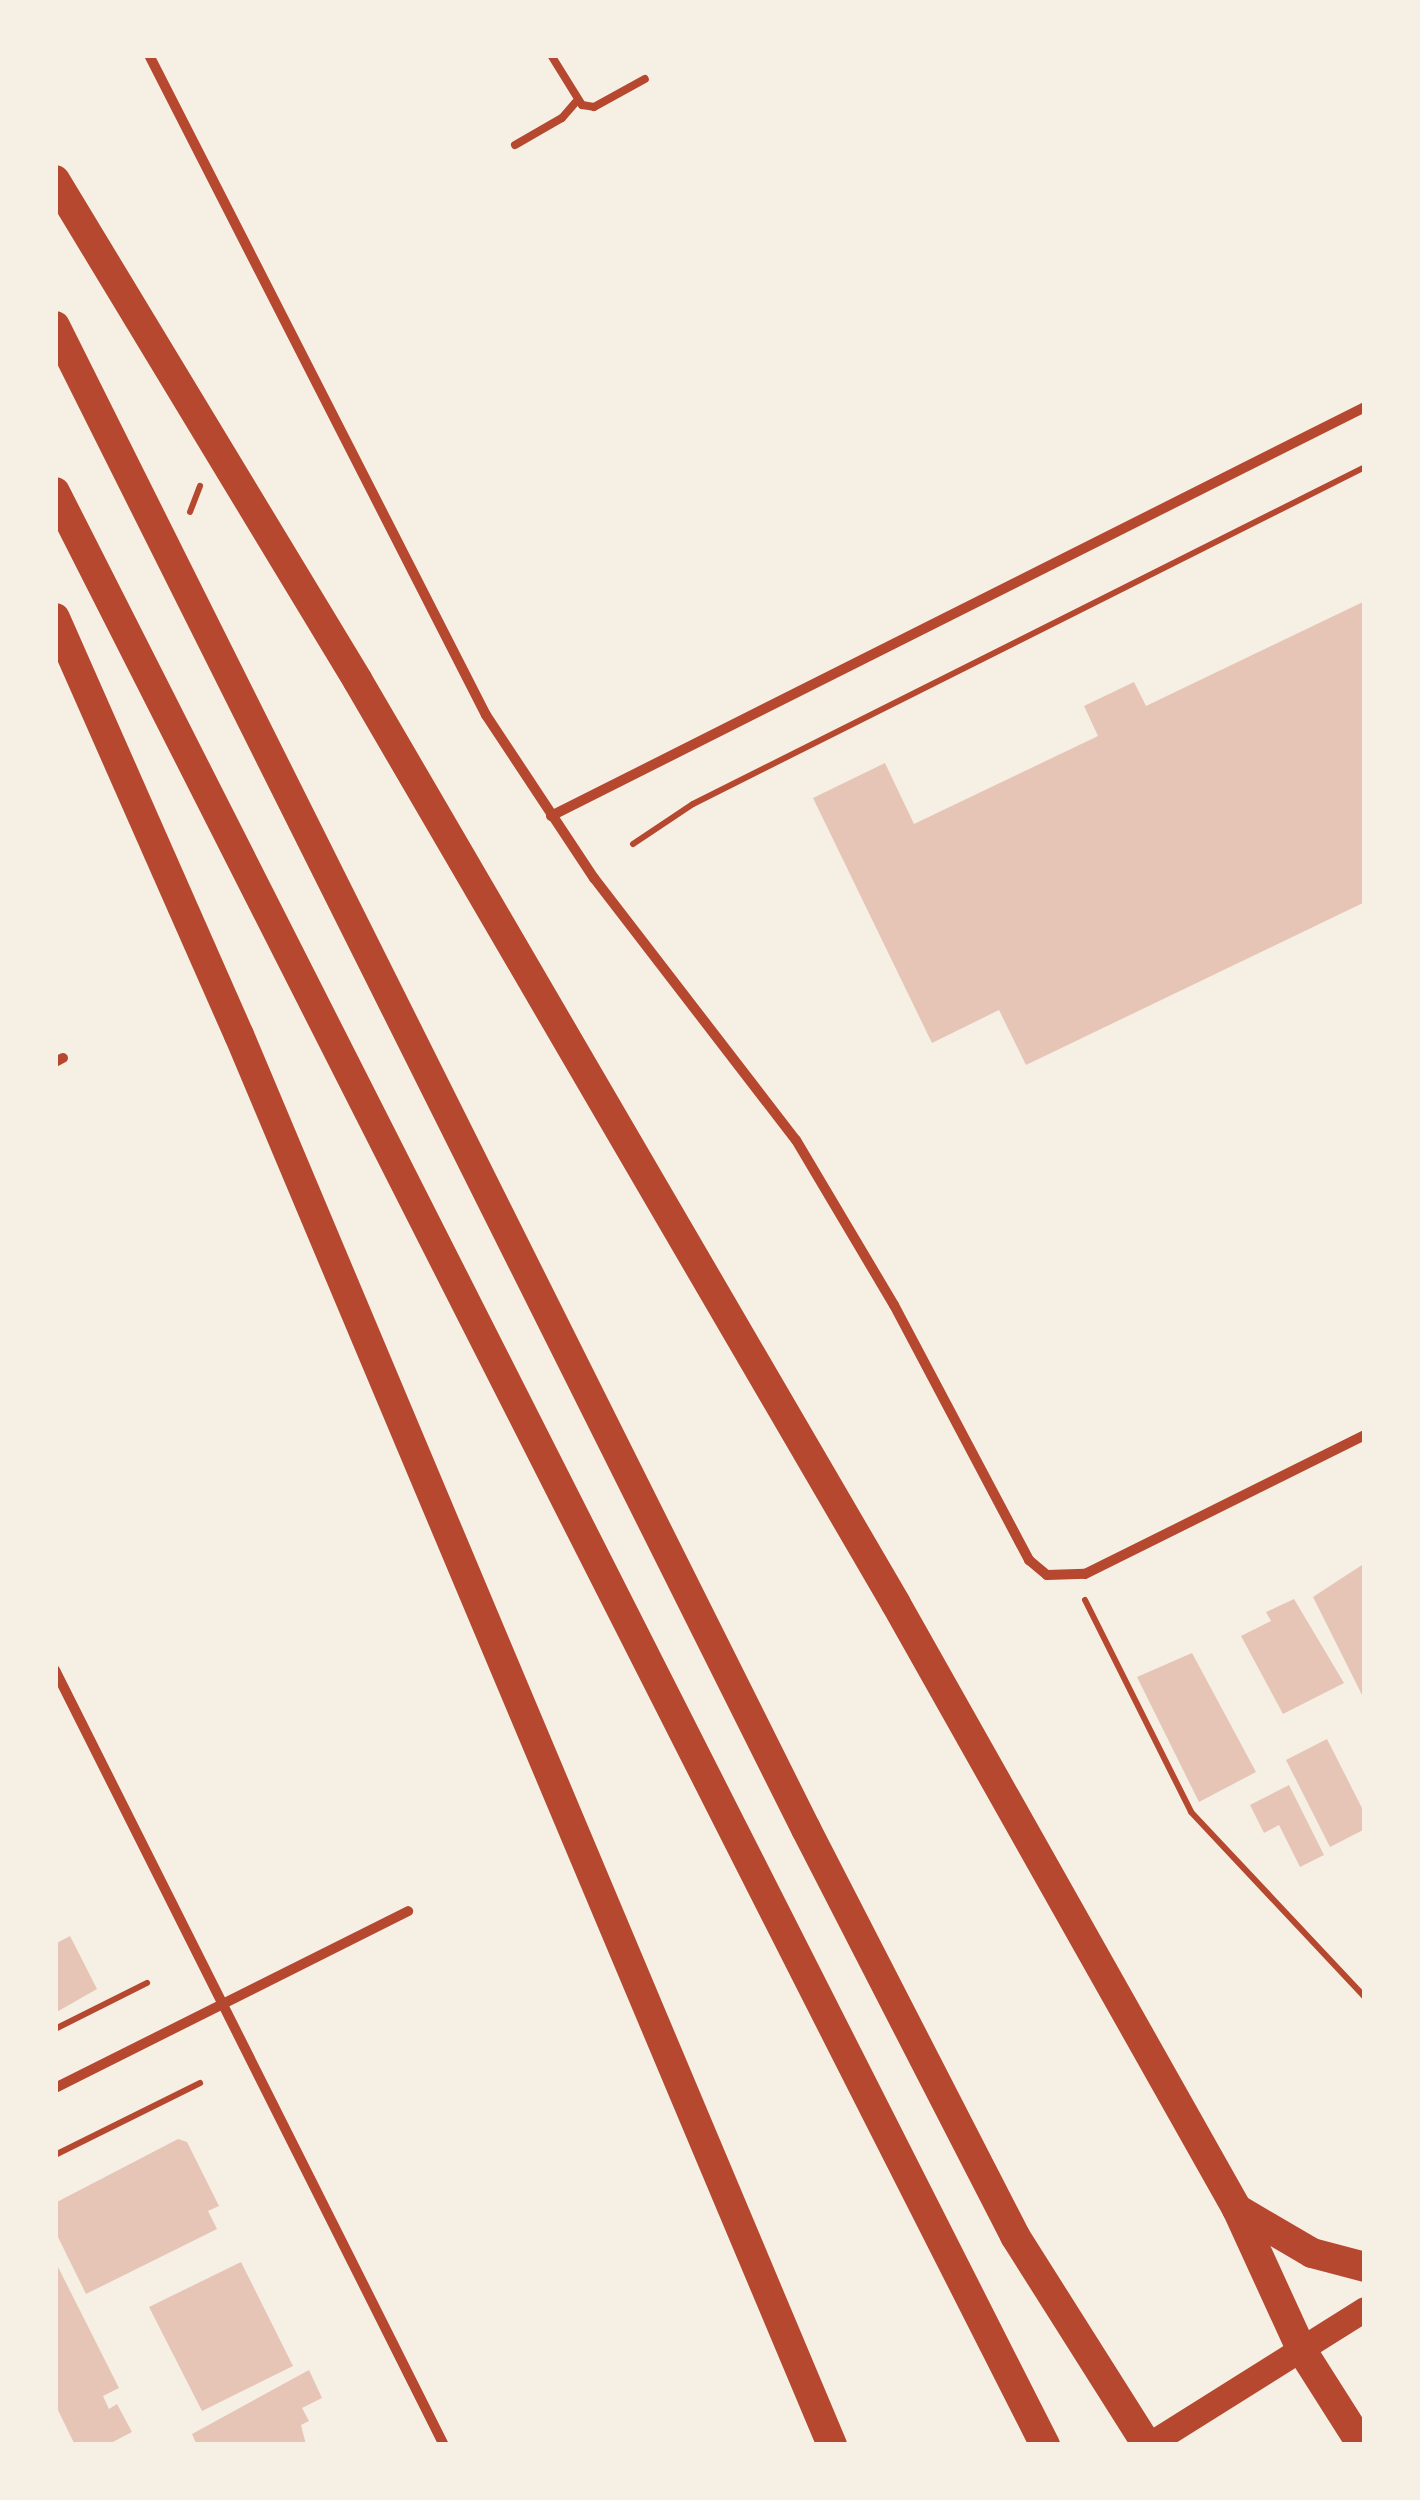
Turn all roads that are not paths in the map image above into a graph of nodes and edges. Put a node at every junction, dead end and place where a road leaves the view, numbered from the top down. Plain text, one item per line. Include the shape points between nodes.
1 (149, 55) edge
2 (551, 55) edge
3 (645, 79) dead end
4 (576, 102) junction
5 (515, 145) dead end
6 (55, 180) edge
7 (55, 326) edge
8 (1365, 407) edge
9 (55, 492) edge
10 (55, 618) edge
11 (551, 816) junction
12 (1365, 1434) edge
13 (55, 1670) edge
14 (408, 1911) dead end
15 (224, 2003) junction
16 (55, 2088) edge
17 (1237, 2209) junction
18 (1365, 2268) edge
19 (1365, 2308) edge
20 (1302, 2350) junction
21 (814, 2403) junction
22 (1357, 2439) edge
23 (444, 2445) edge
24 (814, 2445) edge
25 (832, 2445) edge
26 (1046, 2445) edge
27 (1148, 2445) edge

1 - 11 street via 417,590
2 - 4 lane
3 - 4 lane via 594,106
4 - 5 lane via 562,118
6 - 17 highway via 886,1587
7 - 27 highway via 970,2148 1016,2236
8 - 11 street
9 - 26 highway
10 - 21 highway via 239,1035
11 - 12 street via 796,1140 894,1306 1020,1547 1047,1575 1073,1576
13 - 15 street
14 - 15 street
15 - 16 street
15 - 23 street
17 - 18 highway via 1312,2253
17 - 20 highway
19 - 20 main road
20 - 22 highway
20 - 27 main road
21 - 24 highway
21 - 25 highway

